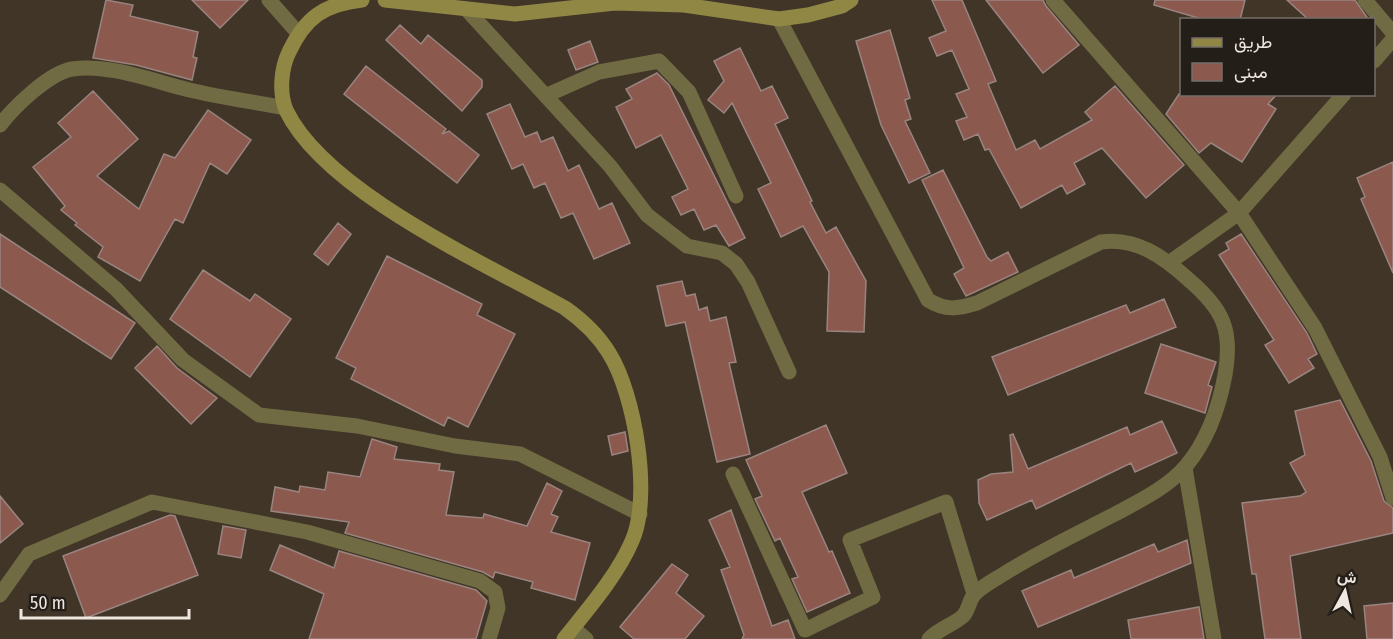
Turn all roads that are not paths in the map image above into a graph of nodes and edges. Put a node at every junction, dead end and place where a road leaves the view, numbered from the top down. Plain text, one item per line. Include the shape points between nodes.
1 (268, 0) edge
2 (362, 0) edge
3 (385, 0) edge
4 (851, 0) edge
5 (1053, 0) edge
6 (1365, 0) edge
7 (467, 10) junction
8 (779, 19) junction
9 (298, 33) junction
10 (1393, 33) edge
11 (1393, 39) edge
12 (1375, 60) edge
13 (547, 95) junction
14 (1342, 96) edge
15 (285, 108) junction
16 (0, 124) edge
17 (0, 190) edge
18 (736, 196) dead end
19 (1239, 213) junction
20 (1170, 262) junction
21 (789, 372) dead end
22 (1185, 468) junction
23 (733, 474) dead end
24 (1393, 498) edge
25 (640, 514) junction
26 (974, 594) junction
27 (0, 596) edge
28 (569, 633) edge
29 (489, 639) edge
30 (586, 639) edge
31 (929, 639) edge
32 (1214, 639) edge

1 - 9 street
2 - 9 main road via 337,3 314,16
3 - 7 main road
4 - 8 main road via 808,15
5 - 19 street
6 - 10 street
7 - 8 main road via 515,14 615,3 684,5
7 - 13 street
8 - 20 street via 928,300 956,310 977,303 1101,242 1119,240
9 - 15 main road via 287,56 281,84
11 - 12 street
13 - 18 street via 599,72 659,61 688,92
13 - 21 street via 647,215 687,246 722,254 736,264
14 - 19 street
15 - 16 street via 95,67 70,69 55,76
15 - 25 main road via 301,135 343,176 406,221 584,322 610,354 627,394 641,461
17 - 25 street via 116,289 183,360 259,415 357,426 455,446 520,454
19 - 20 street
19 - 24 street via 1315,328 1380,457
20 - 22 street via 1204,292 1221,314 1228,332 1228,354 1215,415
22 - 26 street via 1151,495
22 - 32 street
23 - 26 street via 805,630 873,597 850,540 946,502
25 - 28 main road via 622,562
26 - 31 street via 963,616
27 - 29 street via 29,554 152,502 307,532 480,581 495,592 498,608
28 - 30 street

